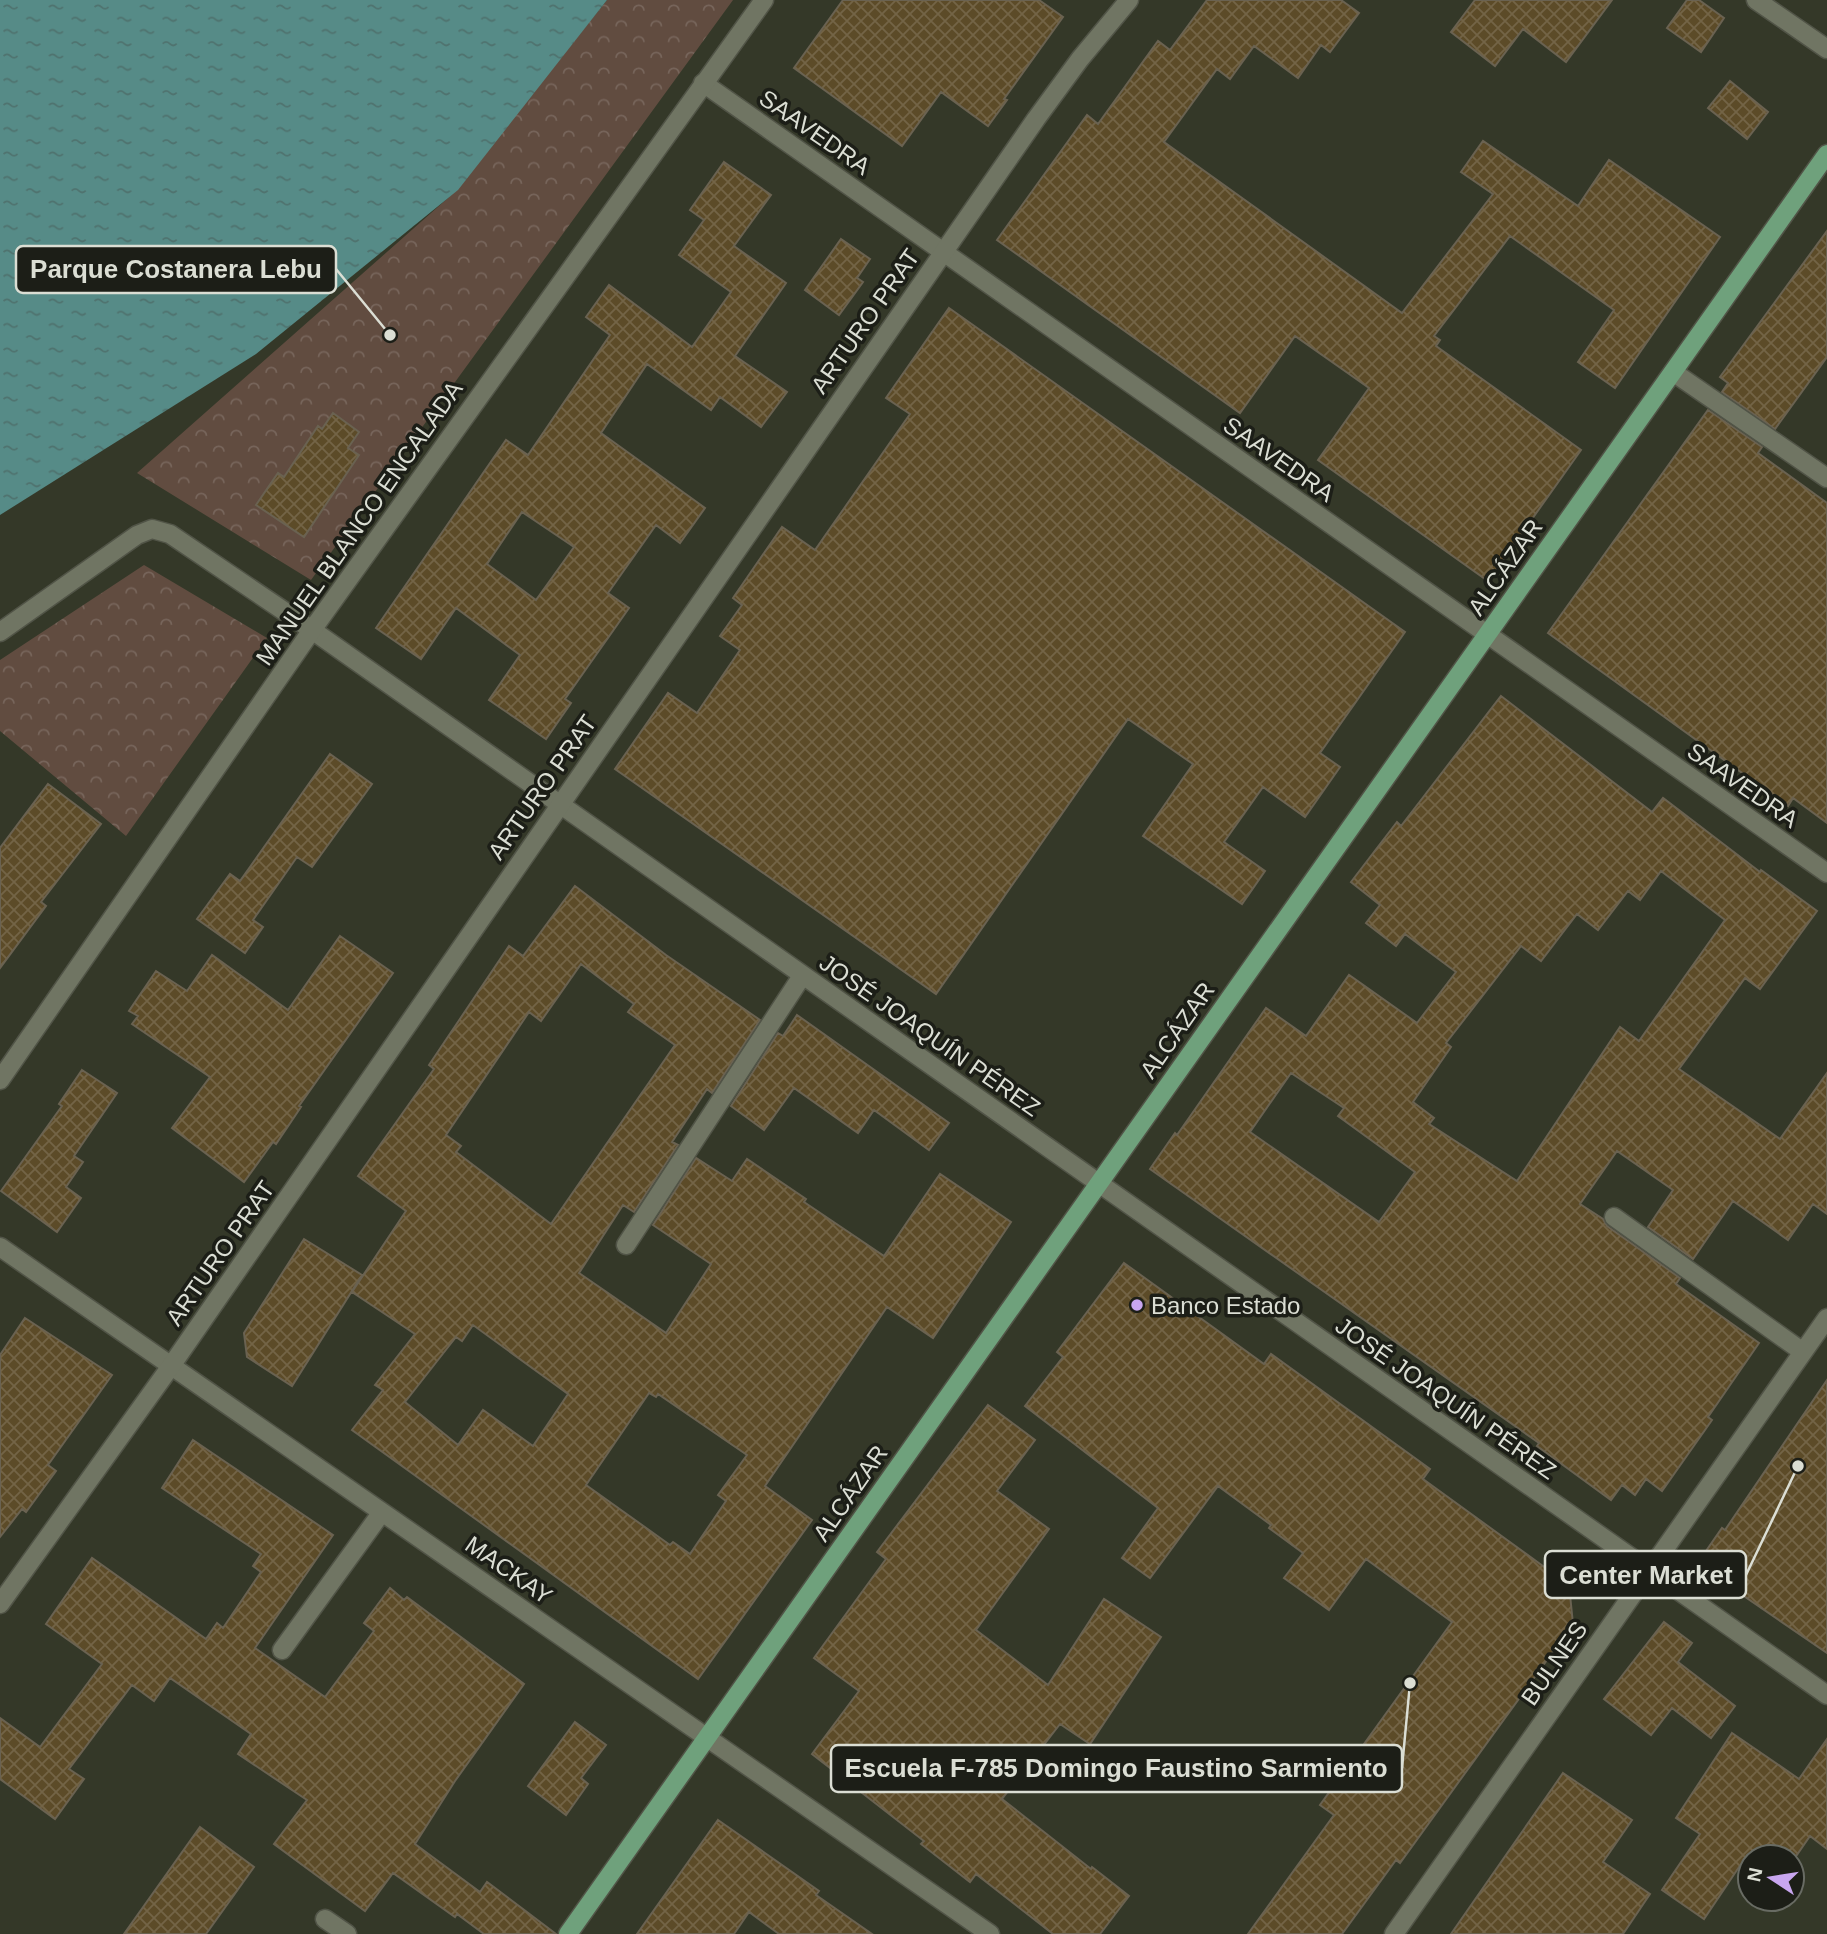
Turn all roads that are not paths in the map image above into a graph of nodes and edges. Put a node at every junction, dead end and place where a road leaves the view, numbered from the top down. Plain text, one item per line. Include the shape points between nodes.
1 (764, 0) edge
2 (1129, 0) edge
3 (1756, 0) edge
4 (1827, 49) edge
5 (703, 83) junction
6 (1827, 154) edge
7 (942, 252) junction
8 (1672, 372) junction
9 (1827, 478) edge
10 (312, 630) junction
11 (0, 632) edge
12 (1486, 635) junction
13 (560, 805) junction
14 (1827, 873) edge
15 (802, 976) junction
16 (0, 1080) edge
17 (1098, 1184) junction
18 (1614, 1217) dead end
19 (626, 1245) dead end
20 (0, 1247) edge
21 (1827, 1318) edge
22 (1803, 1352) junction
23 (171, 1366) junction
24 (382, 1512) junction
25 (1649, 1570) junction
26 (0, 1604) edge
27 (282, 1650) dead end
28 (1827, 1695) edge
29 (706, 1737) junction
30 (325, 1919) dead end
31 (347, 1934) edge
32 (568, 1934) edge
33 (990, 1934) edge
34 (1394, 1934) edge

1 - 5 street, MANUEL BLANCO ENCALADA
2 - 7 street, ARTURO PRAT via 1080,59
3 - 4 street
5 - 7 street, SAAVEDRA
5 - 10 street, MANUEL BLANCO ENCALADA
6 - 8 main road, ALCÁZAR
7 - 12 street, SAAVEDRA
7 - 13 street, ARTURO PRAT
8 - 9 street
8 - 12 main road, ALCÁZAR
10 - 11 street, JOSÉ JOAQUÍN PÉREZ via 170,534 152,529 136,535
10 - 13 street, JOSÉ JOAQUÍN PÉREZ
10 - 16 street, MANUEL BLANCO ENCALADA
12 - 14 street, SAAVEDRA
12 - 17 main road, ALCÁZAR
13 - 15 street, JOSÉ JOAQUÍN PÉREZ
13 - 23 street, ARTURO PRAT
15 - 17 street, JOSÉ JOAQUÍN PÉREZ
15 - 19 street
17 - 25 street, JOSÉ JOAQUÍN PÉREZ
17 - 29 main road, ALCÁZAR
18 - 22 street
20 - 23 street, MACKAY
21 - 22 street, BULNES
22 - 25 street, BULNES
23 - 24 street, MACKAY
23 - 26 street, ARTURO PRAT
24 - 27 street
24 - 29 street, MACKAY
25 - 28 street, JOSÉ JOAQUÍN PÉREZ
25 - 34 street, BULNES
29 - 32 main road, ALCÁZAR
29 - 33 street, MACKAY
30 - 31 street

